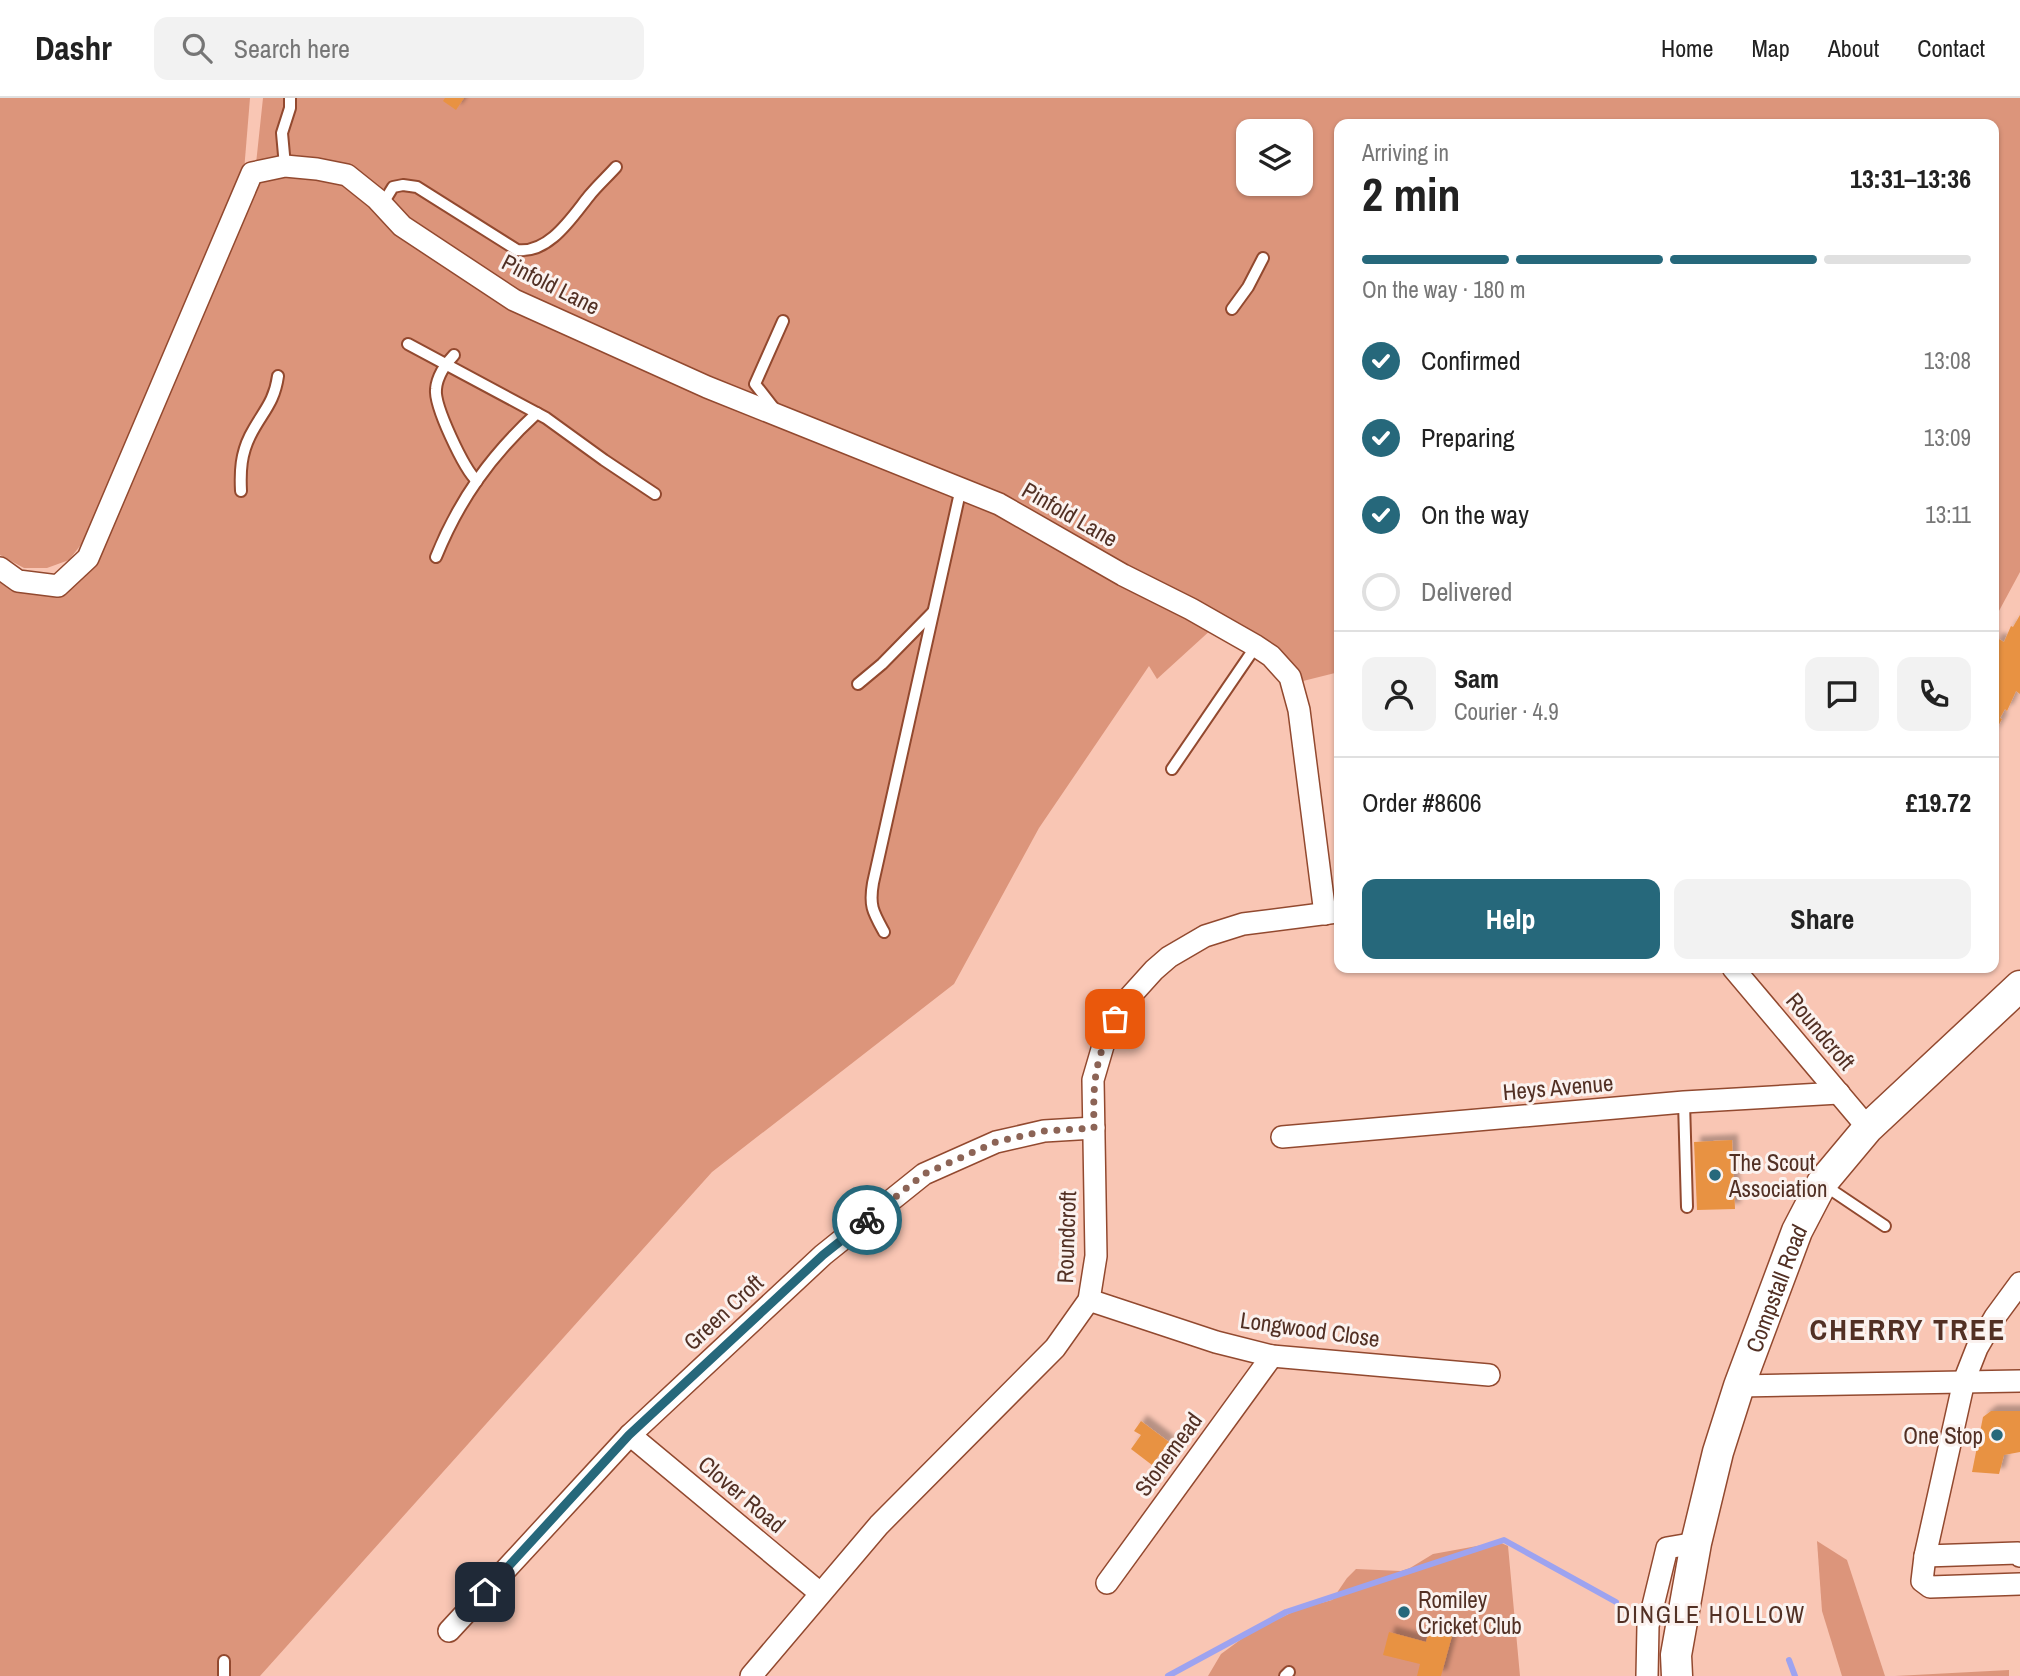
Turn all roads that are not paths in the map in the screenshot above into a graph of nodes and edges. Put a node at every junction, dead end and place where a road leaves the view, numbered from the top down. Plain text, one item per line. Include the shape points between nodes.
1 (290, 98) edge
2 (285, 166) junction
3 (615, 167) dead end
4 (382, 205) junction
5 (1263, 258) dead end
6 (1232, 309) dead end
7 (783, 321) dead end
8 (408, 344) dead end
9 (454, 355) dead end
10 (445, 364) junction
11 (278, 376) dead end
12 (537, 413) junction
13 (774, 413) junction
14 (477, 481) junction
15 (961, 488) junction
16 (241, 491) dead end
17 (655, 494) dead end
18 (436, 557) dead end
19 (0, 568) edge
20 (933, 612) junction
21 (1264, 651) junction
22 (858, 684) dead end
23 (1172, 769) dead end
24 (1332, 913) edge
25 (884, 932) dead end
26 (1737, 973) edge
27 (2020, 986) edge
28 (1839, 1093) junction
29 (1684, 1102) junction
30 (1094, 1128) junction
31 (1868, 1128) junction
32 (1282, 1137) dead end
33 (1822, 1184) junction
34 (1687, 1207) dead end
35 (1885, 1226) dead end
36 (2020, 1283) edge
37 (1089, 1300) junction
38 (1272, 1356) junction
39 (1489, 1375) dead end
40 (1964, 1381) junction
41 (2020, 1381) edge
42 (1739, 1386) junction
43 (629, 1435) junction
44 (1696, 1543) junction
45 (1925, 1556) junction
46 (2020, 1556) edge
47 (1107, 1583) dead end
48 (2020, 1584) edge
49 (820, 1593) junction
50 (449, 1631) dead end
51 (224, 1661) dead end
52 (224, 1676) edge
53 (751, 1676) edge
54 (1647, 1676) edge
55 (1677, 1676) edge

1 - 2 lane via 282,133
2 - 4 street, Pinfold Lane via 346,175
2 - 19 street, Pinfold Lane via 252,173 88,558 58,586 18,581
3 - 4 lane via 566,226 528,251 517,250 417,187 393,187
4 - 13 street, Pinfold Lane via 402,226 514,300
5 - 6 lane
7 - 13 lane via 755,384
8 - 10 lane
9 - 10 lane
10 - 12 lane
10 - 14 lane via 436,397 457,450
11 - 16 lane via 272,402 243,453
12 - 14 lane via 510,437
12 - 17 lane
13 - 15 street, Pinfold Lane
14 - 18 lane via 452,518
15 - 20 lane
15 - 21 street, Pinfold Lane via 999,504
20 - 22 lane
20 - 25 lane via 870,900
21 - 23 lane
21 - 24 street via 1290,677 1299,710
24 - 30 street, Roundcroft via 1224,929 1187,946 1154,970 1126,1001 1105,1039 1093,1080
26 - 28 street, Roundcroft
27 - 31 main road, Compstall Road
28 - 29 street, Heys Avenue
28 - 31 street, Roundcroft
29 - 32 street, Heys Avenue
29 - 34 lane
30 - 37 street, Roundcroft via 1096,1256
30 - 43 street, Green Croft via 1044,1131 996,1142 924,1174 823,1255
31 - 33 main road, Compstall Road
33 - 35 lane
33 - 42 main road, Compstall Road via 1797,1231
36 - 40 street via 1977,1348
37 - 38 street, Longwood Close
37 - 49 street, Roundcroft via 1055,1348 879,1525
38 - 39 street, Longwood Close
38 - 47 street, Stonemead
40 - 41 street
40 - 42 street
40 - 45 street
42 - 44 main road, Compstall Road
43 - 49 street, Clover Road
43 - 50 street, Green Croft
44 - 54 street via 1667,1548 1648,1626
44 - 55 main road, Compstall Road via 1676,1655
45 - 46 street
45 - 48 street via 1922,1581 1930,1587
49 - 53 street, Roundcroft
51 - 52 lane

